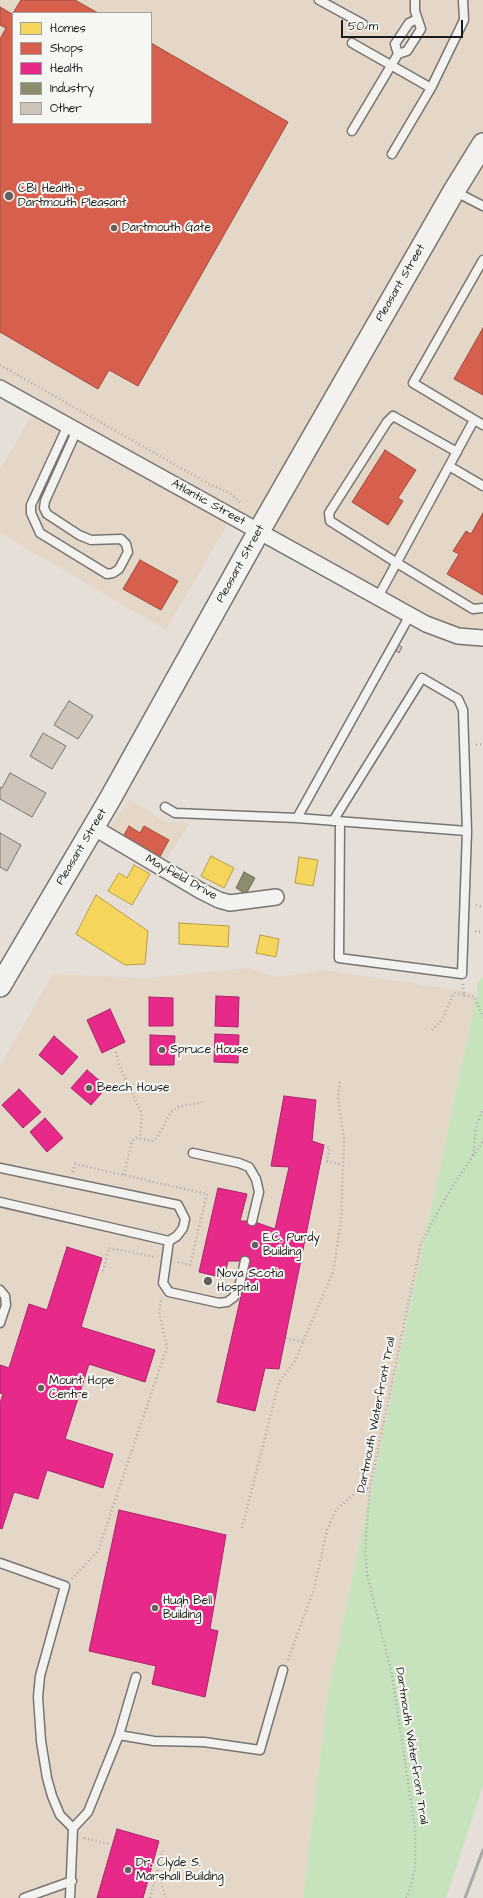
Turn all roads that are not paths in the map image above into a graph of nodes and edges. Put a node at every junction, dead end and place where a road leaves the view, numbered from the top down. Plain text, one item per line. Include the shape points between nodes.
1 (319, 0) edge
2 (415, 0) edge
3 (463, 0) edge
4 (417, 19) junction
5 (363, 24) dead end
6 (352, 44) dead end
7 (398, 54) junction
8 (391, 67) junction
9 (431, 88) junction
10 (352, 131) dead end
11 (483, 144) edge
12 (392, 154) dead end
13 (454, 191) junction
14 (483, 206) edge
15 (483, 260) edge
16 (0, 388) edge
17 (474, 420) junction
18 (483, 426) edge
19 (73, 428) junction
20 (457, 452) junction
21 (449, 466) junction
22 (483, 486) edge
23 (258, 530) junction
24 (397, 563) junction
25 (378, 597) junction
26 (483, 608) edge
27 (410, 615) junction
28 (483, 638) edge
29 (165, 807) dead end
30 (297, 818) junction
31 (336, 821) junction
32 (93, 827) junction
33 (467, 831) junction
34 (276, 897) dead end
35 (0, 986) edge
36 (193, 1153) dead end
37 (0, 1168) edge
38 (0, 1202) edge
39 (252, 1221) dead end
40 (169, 1241) junction
41 (245, 1261) dead end
42 (0, 1290) edge
43 (0, 1322) edge
44 (0, 1563) edge
45 (283, 1670) road end
46 (136, 1677) dead end
47 (119, 1736) junction
48 (74, 1831) junction
49 (72, 1881) junction
50 (24, 1898) edge
51 (70, 1898) edge

1 - 5 lane
2 - 4 lane
3 - 9 lane via 464,20
4 - 7 lane via 409,23 395,44
4 - 7 lane via 421,29 407,51
6 - 8 lane
7 - 8 lane
8 - 9 lane
8 - 10 lane
9 - 12 lane
11 - 13 main road, Pleasant Street
13 - 14 lane
13 - 23 main road, Pleasant Street
15 - 17 lane via 413,383
16 - 19 street, Atlantic Street
17 - 18 lane
17 - 20 lane
19 - 19 lane via 44,508 47,514 91,540 121,539 126,544 128,552 119,570 113,573 107,574 40,533 31,513 32,505
19 - 23 street, Atlantic Street
20 - 21 lane
20 - 24 lane via 393,416 329,513 330,520
21 - 22 lane
21 - 24 lane
23 - 25 street, Atlantic Street
23 - 32 main road, Pleasant Street
24 - 25 lane
24 - 26 lane via 473,609
25 - 27 street, Atlantic Street
27 - 28 street, Atlantic Street via 458,636
27 - 30 lane
29 - 30 lane via 175,813
30 - 31 lane
31 - 33 lane
31 - 33 lane via 422,678 458,699 463,710
31 - 33 lane via 339,958 462,974
32 - 34 street, Mayfield Drive via 219,900 230,903
32 - 35 main road, Pleasant Street
36 - 39 lane via 249,1167 256,1179 259,1192
37 - 40 lane via 178,1205 185,1219 183,1228
38 - 40 lane
40 - 41 lane via 163,1283 169,1292 219,1303 227,1302 234,1297
42 - 43 lane via 5,1296 6,1305
44 - 48 lane via 65,1586 40,1676 38,1697 46,1778 60,1815
45 - 47 lane via 260,1750 204,1742 154,1741
46 - 47 lane
47 - 48 lane via 88,1812
48 - 49 lane
49 - 50 lane
49 - 51 lane

